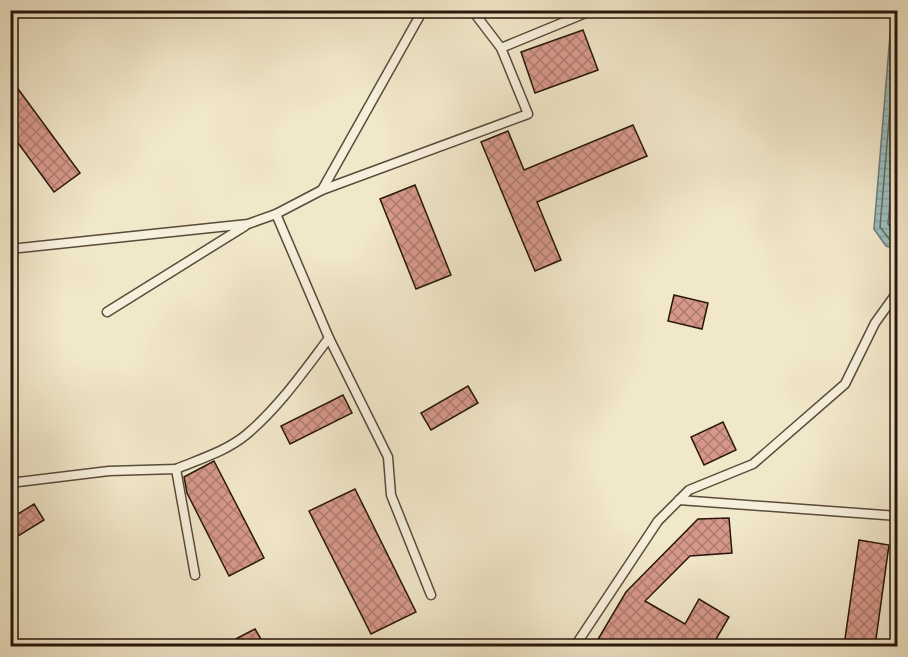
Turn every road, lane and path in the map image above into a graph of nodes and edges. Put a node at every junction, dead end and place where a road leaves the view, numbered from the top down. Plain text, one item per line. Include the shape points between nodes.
1 (423, 10) edge
2 (472, 10) edge
3 (593, 10) edge
4 (501, 48) junction
5 (322, 190) junction
6 (276, 214) junction
7 (248, 224) junction
8 (10, 249) edge
9 (897, 291) edge
10 (107, 312) dead end
11 (328, 338) junction
12 (176, 469) junction
13 (10, 483) edge
14 (679, 500) junction
15 (897, 516) edge
16 (195, 575) dead end
17 (431, 596) dead end
18 (575, 646) edge

1 - 5 lane
2 - 4 lane
3 - 4 lane
4 - 5 lane via 528,114
5 - 6 lane
6 - 7 lane
6 - 11 lane
7 - 8 lane
7 - 10 lane
9 - 14 lane via 874,323 845,384 753,464 689,490
11 - 12 lane via 295,384 247,435
11 - 17 lane via 388,457 391,495
12 - 13 lane via 109,471
12 - 16 lane
14 - 15 lane
14 - 18 lane via 658,521

